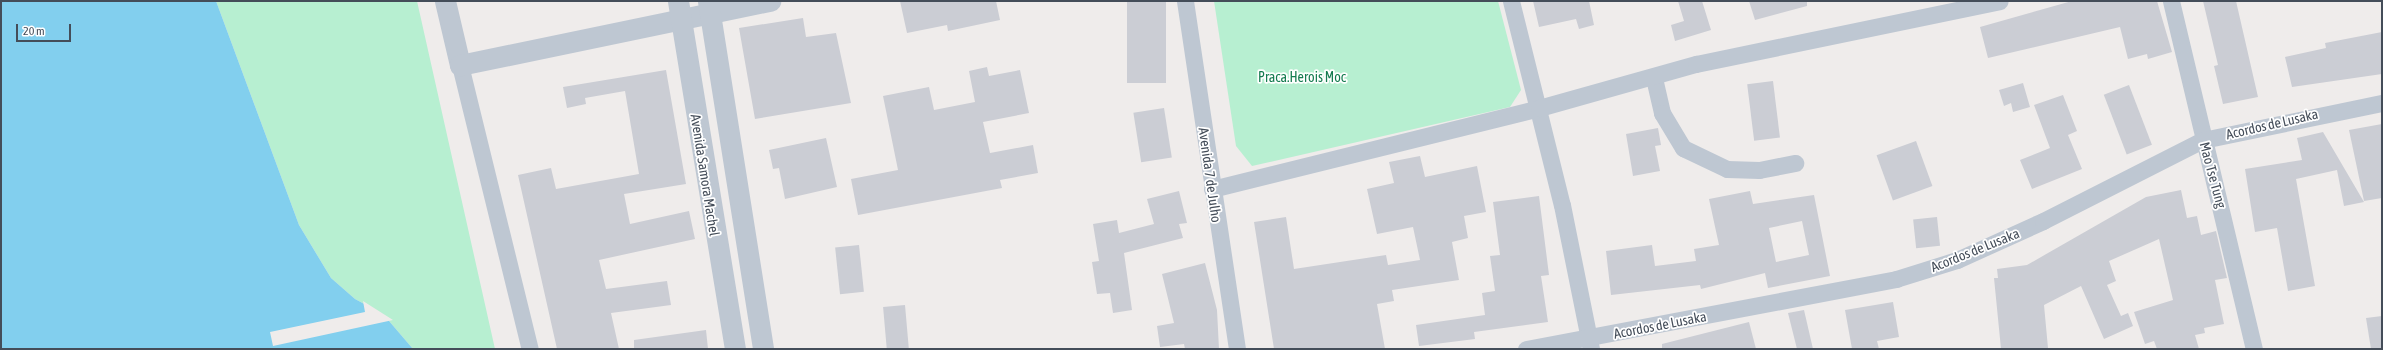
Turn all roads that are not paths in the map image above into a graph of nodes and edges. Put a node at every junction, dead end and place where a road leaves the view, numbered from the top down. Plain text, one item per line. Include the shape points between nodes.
1 (445, 1) edge
2 (678, 1) edge
3 (770, 1) edge
4 (1185, 1) edge
5 (1511, 1) edge
6 (2000, 1) edge
7 (2171, 1) edge
8 (709, 7) edge
9 (680, 22) junction
10 (460, 65) junction
11 (1654, 78) junction
12 (2382, 103) edge
13 (1540, 108) junction
14 (2204, 140) junction
15 (1795, 163) dead end
16 (1212, 189) junction
17 (1590, 344) edge
18 (530, 349) edge
19 (735, 349) edge
20 (763, 349) edge
21 (1237, 349) edge
22 (1526, 349) edge
23 (2254, 349) edge

1 - 10 street
2 - 9 street, Avenida Samora Machel
3 - 8 street
4 - 16 street, Avenida 7 de Julho
5 - 13 street
6 - 11 street via 1696,64
7 - 14 street, Mao Tse Tung
8 - 9 street
8 - 20 street
9 - 10 street
9 - 19 street, Avenida Samora Machel
10 - 18 street
11 - 13 street
11 - 15 street via 1662,113 1683,148 1727,169 1759,170
12 - 14 street, Acordos de Lusaka via 2328,111
13 - 16 street
13 - 17 street
14 - 17 street, Acordos de Lusaka via 2043,221 1957,260 1896,279
14 - 23 street, Mao Tse Tung
16 - 21 street, Avenida 7 de Julho
17 - 22 street, Acordos de Lusaka

